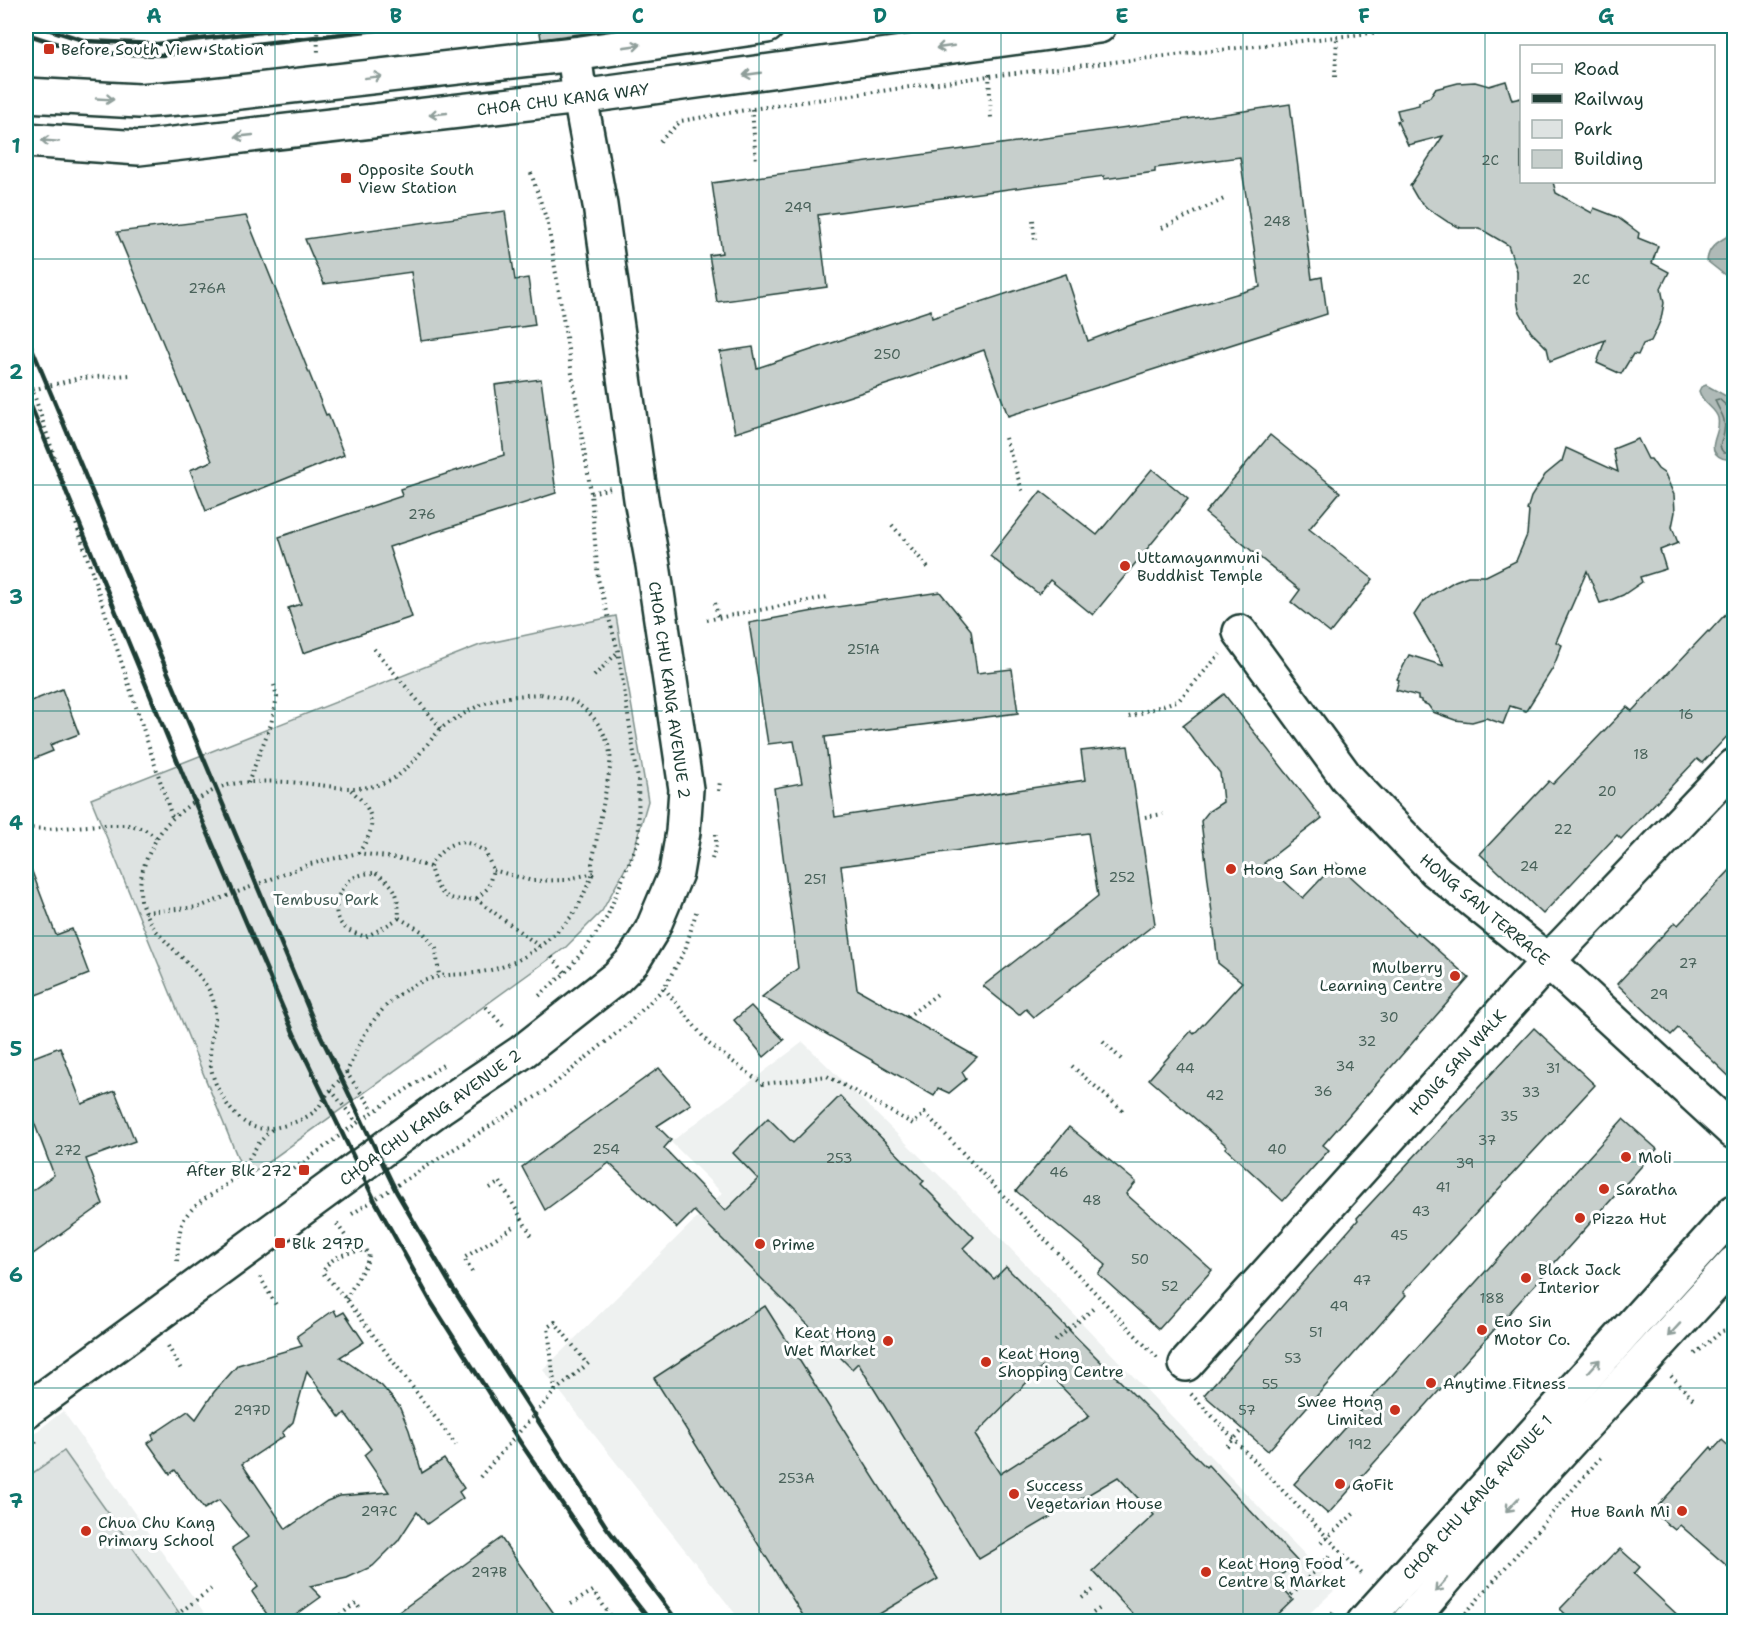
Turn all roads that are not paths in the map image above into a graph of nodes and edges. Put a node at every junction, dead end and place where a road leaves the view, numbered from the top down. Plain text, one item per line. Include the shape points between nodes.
1 (767, 26) edge
2 (1099, 26) edge
3 (574, 54) junction
4 (26, 95) edge
5 (580, 98) junction
6 (26, 140) edge
7 (1240, 632) road end
8 (1734, 766) edge
9 (1548, 961) junction
10 (1734, 1132) edge
11 (1734, 1212) edge
12 (1734, 1263) edge
13 (1724, 1284) edge
14 (1177, 1371) road end
15 (26, 1411) edge
16 (1364, 1622) edge
17 (1409, 1622) edge

3 -> 1 street
2 -> 5 street, CHOA CHU KANG WAY
4 -> 3 street via 139,101
3 - 5 street, CHOA CHU KANG AVENUE 2
5 -> 6 street, CHOA CHU KANG WAY via 139,148
5 - 15 street, CHOA CHU KANG AVENUE 2 via 600,205 686,789 676,873 652,930 633,961 610,983 522,1052 442,1106
7 - 9 street, HONG SAN TERRACE via 1346,777 1436,871
8 - 9 street, HONG SAN WALK
9 - 10 street, HONG SAN TERRACE
9 - 14 street, HONG SAN WALK
16 -> 11 street, CHOA CHU KANG AVENUE 1
12 - 13 street, CHOA CHU KANG AVENUE 1
13 -> 17 street, CHOA CHU KANG AVENUE 1 via 1472,1548

